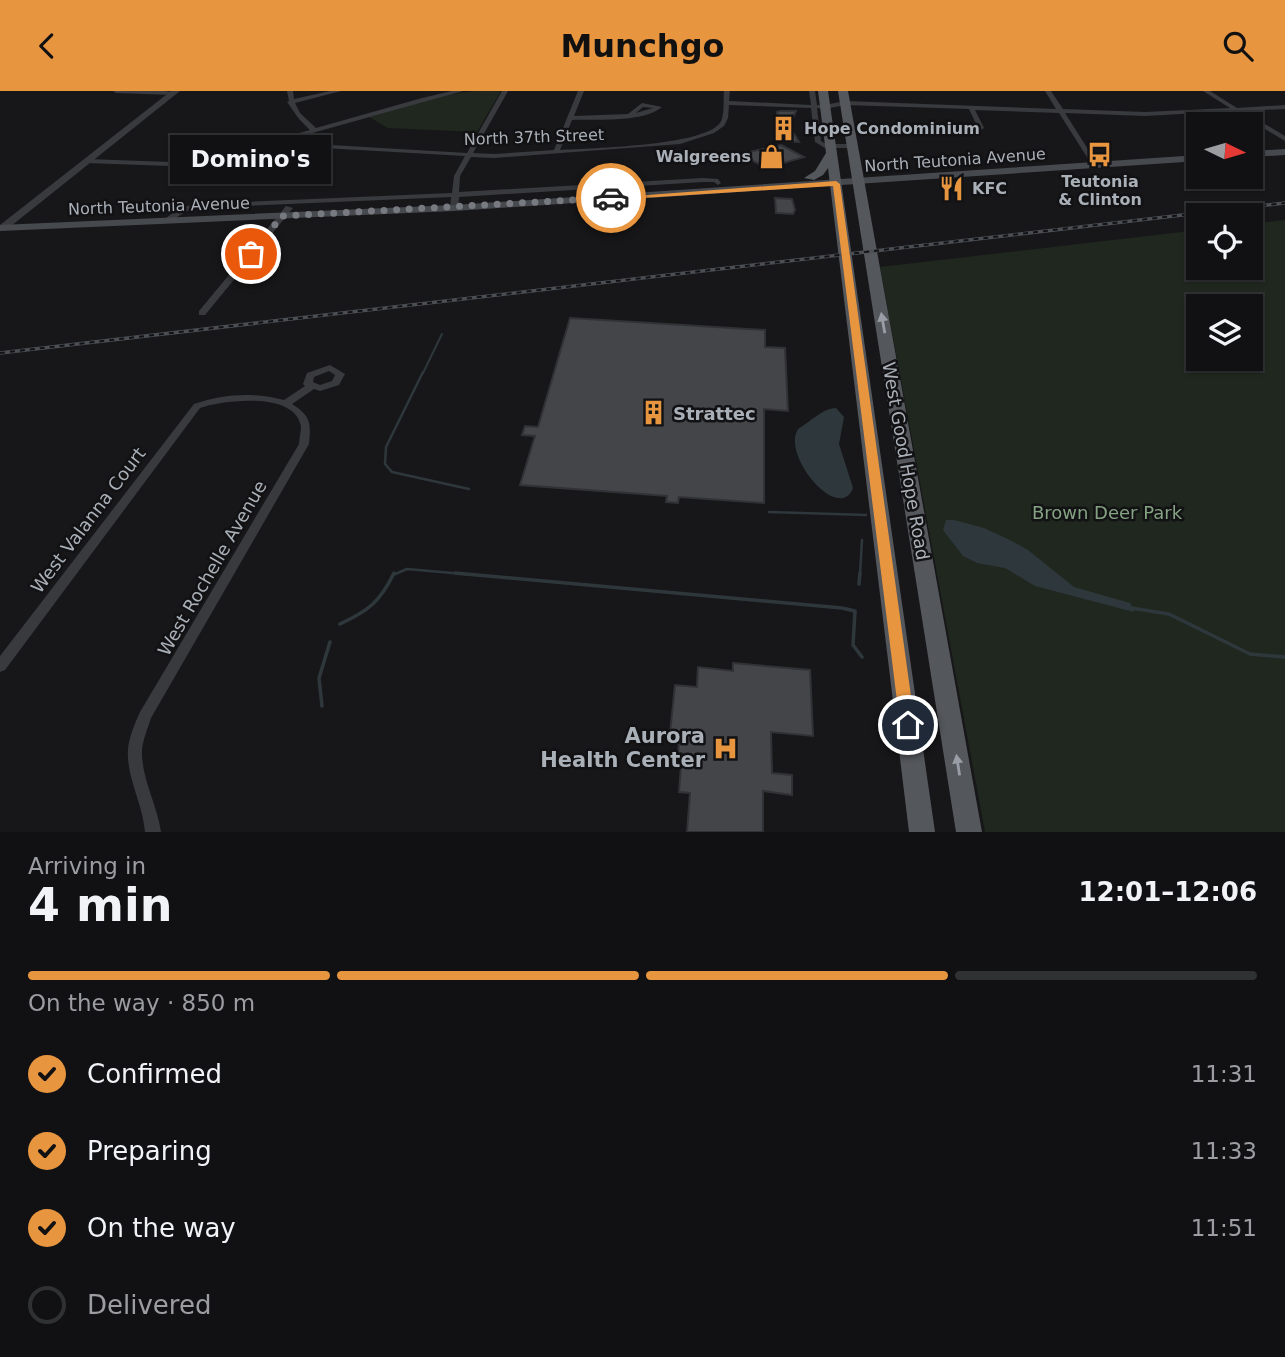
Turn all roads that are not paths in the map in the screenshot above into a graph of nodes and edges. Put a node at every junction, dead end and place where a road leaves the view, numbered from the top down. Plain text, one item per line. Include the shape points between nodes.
1 (116, 91) edge
2 (290, 91) edge
3 (338, 91) edge
4 (413, 91) edge
5 (460, 91) edge
6 (505, 91) edge
7 (581, 91) edge
8 (727, 91) edge
9 (812, 91) edge
10 (823, 91) edge
11 (843, 91) edge
12 (1048, 91) edge
13 (1206, 91) edge
14 (174, 92) edge
15 (424, 99) junction
16 (290, 102) junction
17 (726, 103) junction
18 (845, 103) junction
19 (813, 107) junction
20 (825, 107) junction
21 (1285, 107) edge
22 (972, 109) junction
23 (1237, 110) junction
24 (1061, 112) junction
25 (630, 115) dead end
26 (570, 118) junction
27 (981, 128) dead end
28 (315, 131) junction
29 (1285, 139) edge
30 (272, 144) junction
31 (1285, 146) edge
32 (835, 147) junction
33 (1264, 147) edge
34 (556, 152) junction
35 (1285, 152) edge
36 (1186, 153) edge
37 (1264, 154) edge
38 (468, 155) junction
39 (1186, 158) edge
40 (87, 161) junction
41 (1093, 162) junction
42 (810, 178) junction
43 (846, 179) junction
44 (455, 201) junction
45 (286, 212) junction
46 (172, 218) junction
47 (3, 224) edge
48 (202, 313) dead end
49 (311, 387) dead end
50 (287, 404) junction
51 (0, 666) edge
52 (153, 832) edge
53 (922, 832) edge
54 (969, 832) edge

1 - 14 street
2 - 16 street
3 - 16 street
4 - 15 street
5 - 15 street
6 - 38 street
7 - 26 street
8 - 17 street
9 - 19 street, West Good Hope Road
10 - 20 main road
11 - 18 main road, West Good Hope Road
12 - 24 street
13 - 23 street
14 - 40 street
15 - 28 street
16 - 28 street via 299,118
17 - 19 street
17 - 34 street, North 37th Street via 722,125 680,142
18 - 20 street
18 - 22 street
18 - 32 main road, West Good Hope Road
19 - 20 street
19 - 32 street, West Good Hope Road via 817,141
20 - 32 main road via 828,125 836,134
21 - 23 street
22 - 24 street
22 - 27 street
23 - 24 street
23 - 29 street
24 - 41 street
25 - 26 street
26 - 34 street
28 - 30 street
30 - 38 street, North 37th Street
30 - 40 street via 197,162
31 - 33 main road
32 - 42 main road via 819,173
32 - 43 main road, West Good Hope Road
32 - 43 main road, West Good Hope Road
34 - 38 street, North 37th Street
35 - 37 main road
36 - 41 main road, North Teutonia Avenue
38 - 44 street via 457,176
39 - 41 main road, North Teutonia Avenue
40 - 47 street
41 - 43 main road, North Teutonia Avenue
42 - 43 main road, North Teutonia Avenue
42 - 44 main road, North Teutonia Avenue
43 - 44 main road, North Teutonia Avenue
43 - 53 main road, West Good Hope Road
54 -> 43 main road, West Good Hope Road via 863,220 852,214
44 - 45 main road, North Teutonia Avenue
44 - 46 street, North Teutonia Avenue via 197,206
45 - 46 main road, North Teutonia Avenue
45 - 48 street
46 - 47 main road, North Teutonia Avenue
49 - 50 street
50 - 51 street, West Valanna Court via 253,398 209,402 193,410
50 - 52 street, West Rochelle Avenue via 303,419 304,444 145,716 136,744 137,768

